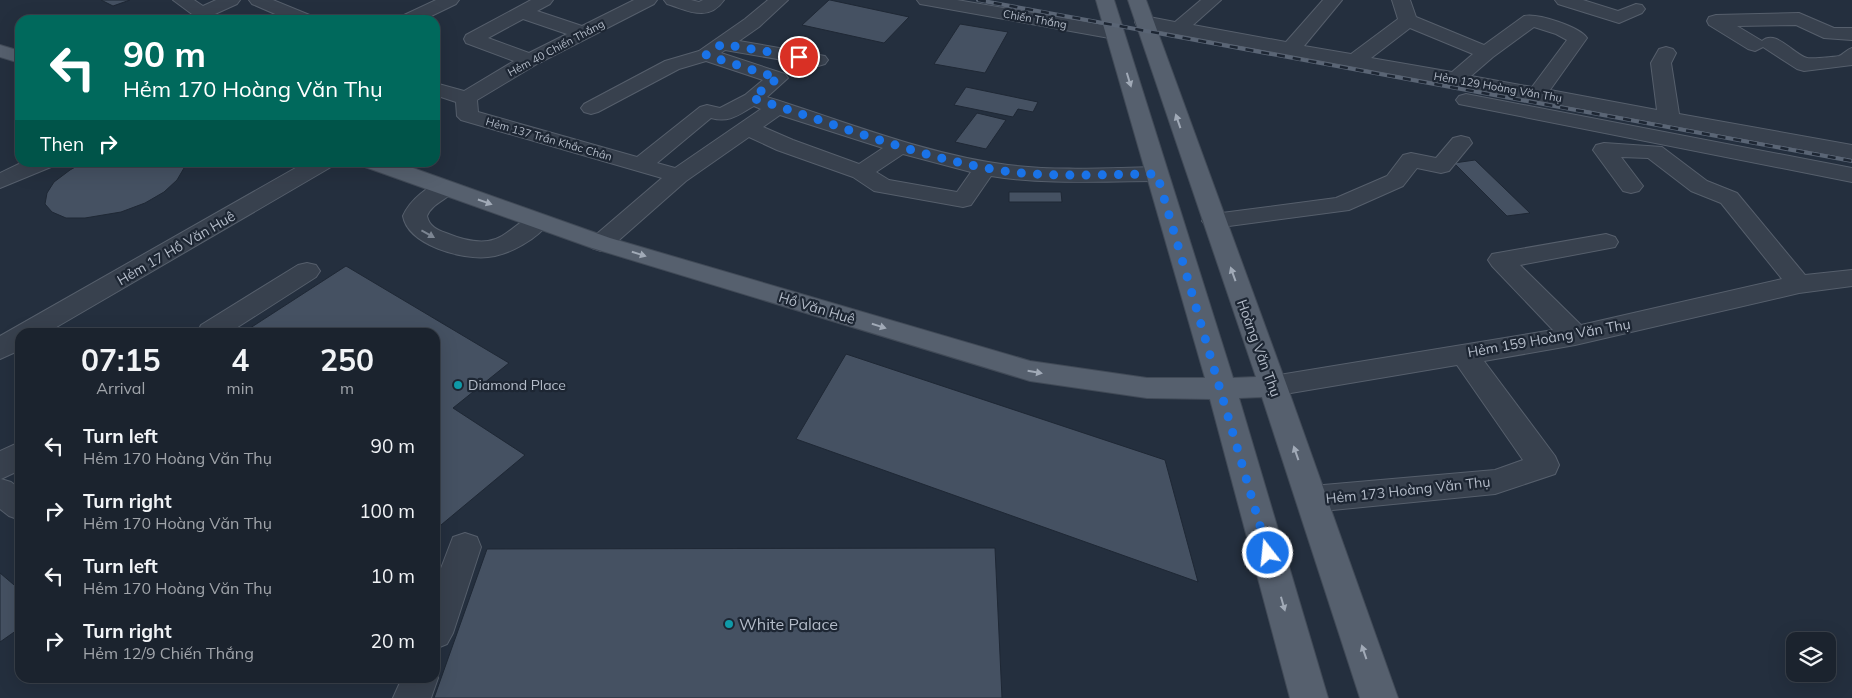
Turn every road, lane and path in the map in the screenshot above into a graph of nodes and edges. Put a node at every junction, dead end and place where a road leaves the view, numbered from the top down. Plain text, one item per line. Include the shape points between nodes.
1 (182, 0) edge
2 (231, 0) edge
3 (450, 0) edge
4 (544, 0) edge
5 (648, 0) edge
6 (673, 0) edge
7 (716, 0) edge
8 (780, 0) edge
9 (926, 0) edge
10 (1025, 0) edge
11 (1136, 0) edge
12 (1212, 0) edge
13 (1332, 0) edge
14 (1401, 0) edge
15 (273, 2) edge
16 (1571, 3) edge
17 (1636, 8) dead end
18 (522, 12) junction
19 (205, 15) edge
20 (208, 15) edge
21 (296, 15) edge
22 (419, 15) edge
23 (1109, 16) edge
24 (1408, 20) junction
25 (1179, 28) junction
26 (1146, 30) junction
27 (1563, 30) junction
28 (583, 33) junction
29 (1852, 34) edge
30 (714, 49) junction
31 (1291, 49) junction
32 (0, 51) edge
33 (1486, 53) junction
34 (1666, 53) dead end
35 (1852, 54) edge
36 (15, 56) edge
37 (530, 60) junction
38 (818, 60) dead end
39 (1355, 61) junction
40 (1456, 79) junction
41 (440, 90) edge
42 (1538, 94) junction
43 (466, 98) junction
44 (752, 98) junction
45 (779, 106) junction
46 (592, 108) dead end
47 (1669, 118) junction
48 (748, 128) junction
49 (1461, 143) dead end
50 (901, 146) junction
51 (1852, 152) edge
52 (641, 165) junction
53 (32, 167) edge
54 (314, 167) edge
55 (387, 167) edge
56 (986, 168) junction
57 (861, 172) junction
58 (1157, 174) junction
59 (1852, 175) edge
60 (678, 176) junction
61 (0, 181) edge
62 (1631, 186) dead end
63 (445, 188) junction
64 (538, 221) junction
65 (1214, 221) junction
66 (1606, 242) dead end
67 (601, 243) junction
68 (307, 271) dead end
69 (1849, 281) edge
70 (1799, 284) junction
71 (35, 328) edge
72 (217, 328) edge
73 (1575, 336) junction
74 (15, 340) edge
75 (0, 349) edge
76 (1463, 353) junction
77 (1273, 386) junction
78 (1222, 389) junction
79 (15, 457) edge
80 (0, 467) edge
81 (0, 491) edge
82 (1312, 499) junction
83 (15, 503) edge
84 (465, 546) dead end
85 (440, 618) edge
86 (418, 683) edge
87 (412, 698) edge
88 (1309, 698) edge
89 (1379, 698) edge

1 - 19 street
2 - 20 street
3 - 22 street
4 - 18 street
5 - 28 street, Hẻm 40 Chiến Thắng
6 - 7 street via 701,9
8 - 30 street
9 - 23 street, Chiến Thắng
10 - 23 street, Chiến Thắng
11 - 26 main road, Hoàng Văn Thụ
12 - 25 street
13 - 31 street
14 - 24 street
15 - 21 street
16 - 17 street via 1619,17
16 - 27 street
18 - 28 street
18 - 37 street via 472,39
23 - 26 main road
23 -> 58 main road
24 - 33 street
24 - 39 street
25 - 26 street, Hẻm 129 Hoàng Văn Thụ
25 - 31 street, Hẻm 129 Hoàng Văn Thụ
26 - 59 street, Hẻm 129 Hoàng Văn Thụ
65 -> 26 main road, Hoàng Văn Thụ
27 - 33 street via 1531,20
27 - 42 street via 1578,38
28 - 37 street, Hẻm 40 Chiến Thắng
29 - 35 street via 1830,34 1799,19 1716,21 1804,65 1844,61
30 - 38 street
30 - 44 street via 778,78
30 - 46 street via 672,65
31 - 39 street, Hẻm 129 Hoàng Văn Thụ
32 - 36 main road
33 - 40 street
34 - 47 street via 1661,62
37 - 43 street, Hẻm 40 Chiến Thắng
39 - 40 street, Hẻm 129 Hoàng Văn Thụ
40 - 42 street, Hẻm 129 Hoàng Văn Thụ
41 - 43 street
42 - 47 street, Hẻm 129 Hoàng Văn Thụ
43 - 52 street, Hẻm 137 Trần Khắc Chân via 468,116
44 - 45 street
44 - 52 street via 723,115 706,110
45 - 48 street
45 - 50 street
47 - 51 street, Hẻm 129 Hoàng Văn Thụ
48 - 57 street via 785,146
48 - 60 street
49 - 65 street via 1441,166 1411,160 1394,181 1341,205
50 - 56 street
50 - 57 street
52 - 60 street, Hẻm 137 Trần Khắc Chân
53 - 61 street
54 - 71 street, Hẻm 17 Hồ Văn Huê
55 - 63 main road, Hồ Văn Huê
56 - 57 street via 964,200 882,186
56 - 58 street via 1029,174
58 - 78 main road
60 - 67 street
62 - 70 street via 1604,150 1654,152 1699,186 1730,198
63 -> 64 main road, Hồ Văn Huê
63 -> 64 street via 420,207 415,216 420,229 433,237 475,250 490,249 509,243
64 - 67 main road, Hồ Văn Huê
77 -> 65 main road, Hoàng Văn Thụ
66 - 73 street via 1502,260
67 -> 78 main road, Hồ Văn Huê via 1030,371 1147,388
68 - 72 street
69 - 70 street, Hẻm 159 Hoàng Văn Thụ
70 - 73 street, Hẻm 159 Hoàng Văn Thụ
73 - 76 street, Hẻm 159 Hoàng Văn Thụ
74 - 75 street
76 - 77 street, Hẻm 159 Hoàng Văn Thụ
76 - 82 street, Hẻm 173 Hoàng Văn Thụ via 1544,465 1495,482
77 - 78 main road, Hồ Văn Huê
82 -> 77 main road, Hoàng Văn Thụ
78 -> 88 main road
79 - 80 street
81 - 83 street
89 -> 82 main road, Hoàng Văn Thụ
84 - 85 street
86 - 87 street

